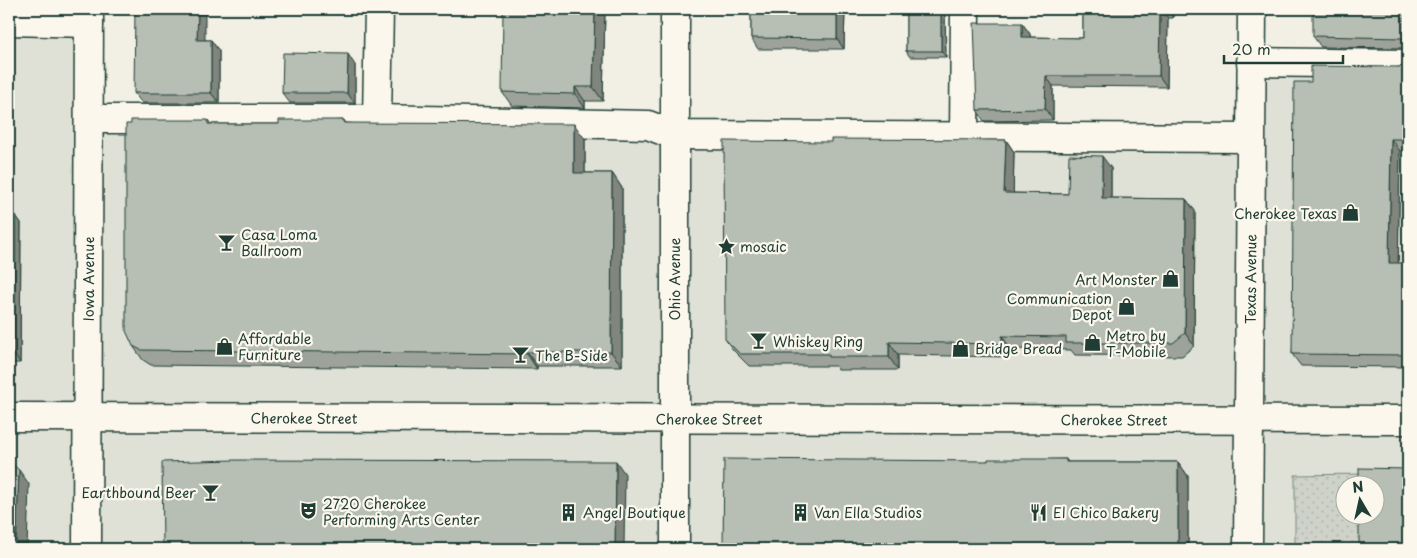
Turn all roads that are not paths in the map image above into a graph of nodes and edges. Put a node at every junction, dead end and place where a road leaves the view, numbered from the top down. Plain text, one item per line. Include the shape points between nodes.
1 (378, 9) edge
2 (675, 9) edge
3 (964, 9) edge
4 (1252, 9) edge
5 (89, 16) edge
6 (9, 21) edge
7 (1251, 62) junction
8 (1408, 64) edge
9 (89, 119) junction
10 (377, 119) junction
11 (674, 135) junction
12 (964, 136) junction
13 (1250, 138) junction
14 (9, 417) edge
15 (88, 418) junction
16 (674, 419) junction
17 (1248, 420) junction
18 (1408, 420) edge
19 (87, 549) edge
20 (674, 549) edge
21 (1248, 549) edge

1 - 10 street
2 - 11 street, Ohio Avenue
3 - 12 street
4 - 7 street, Texas Avenue
5 - 6 street
5 - 9 street, Iowa Avenue
7 - 8 street
7 - 13 street, Texas Avenue
9 - 10 street
9 - 15 street, Iowa Avenue
10 - 11 street via 648,125
11 - 12 street
11 - 16 street, Ohio Avenue
12 - 13 street
13 - 17 street, Texas Avenue
14 - 15 street, Cherokee Street
15 - 16 street, Cherokee Street
15 - 19 street, Iowa Avenue
16 - 17 street, Cherokee Street
16 - 20 street, Ohio Avenue
17 - 18 street, Cherokee Street
17 - 21 street, Texas Avenue

